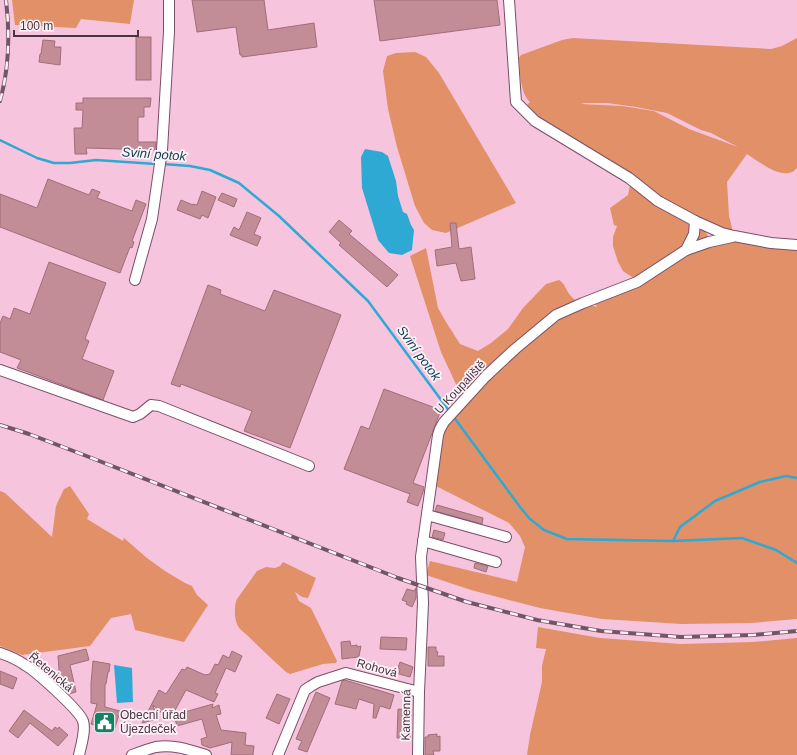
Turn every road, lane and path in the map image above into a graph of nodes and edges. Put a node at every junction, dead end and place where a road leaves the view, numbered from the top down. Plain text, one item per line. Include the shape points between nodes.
1 (169, 0) edge
2 (509, 0) edge
3 (695, 221) junction
4 (734, 236) junction
5 (797, 245) edge
6 (686, 250) junction
7 (135, 280) dead end
8 (0, 370) edge
9 (309, 466) dead end
10 (427, 515) junction
11 (506, 538) dead end
12 (423, 541) junction
13 (496, 562) dead end
14 (423, 603) joint
15 (0, 653) edge
16 (419, 692) junction
17 (79, 755) edge
18 (132, 755) edge
19 (206, 755) edge
20 (278, 755) edge
21 (418, 755) edge

1 - 7 street via 162,150 152,219
2 - 3 street via 516,102 535,121
3 - 4 street
3 - 6 street via 694,234
4 - 5 street
4 - 6 street, U Koupaliště
6 - 10 street, U Koupaliště via 637,282 556,315 492,370 440,429
8 - 9 street via 133,417 151,406 159,406
10 - 11 street
10 - 12 street, U Koupaliště
12 - 13 street
12 - 14 street, U Koupaliště
14 - 16 street, Kamenná
15 - 17 street, Řetenická via 30,667 81,716 84,728
16 - 20 street, Rohová via 346,673 318,682 305,690
16 - 21 street, Kamenná
18 - 19 street via 166,746

